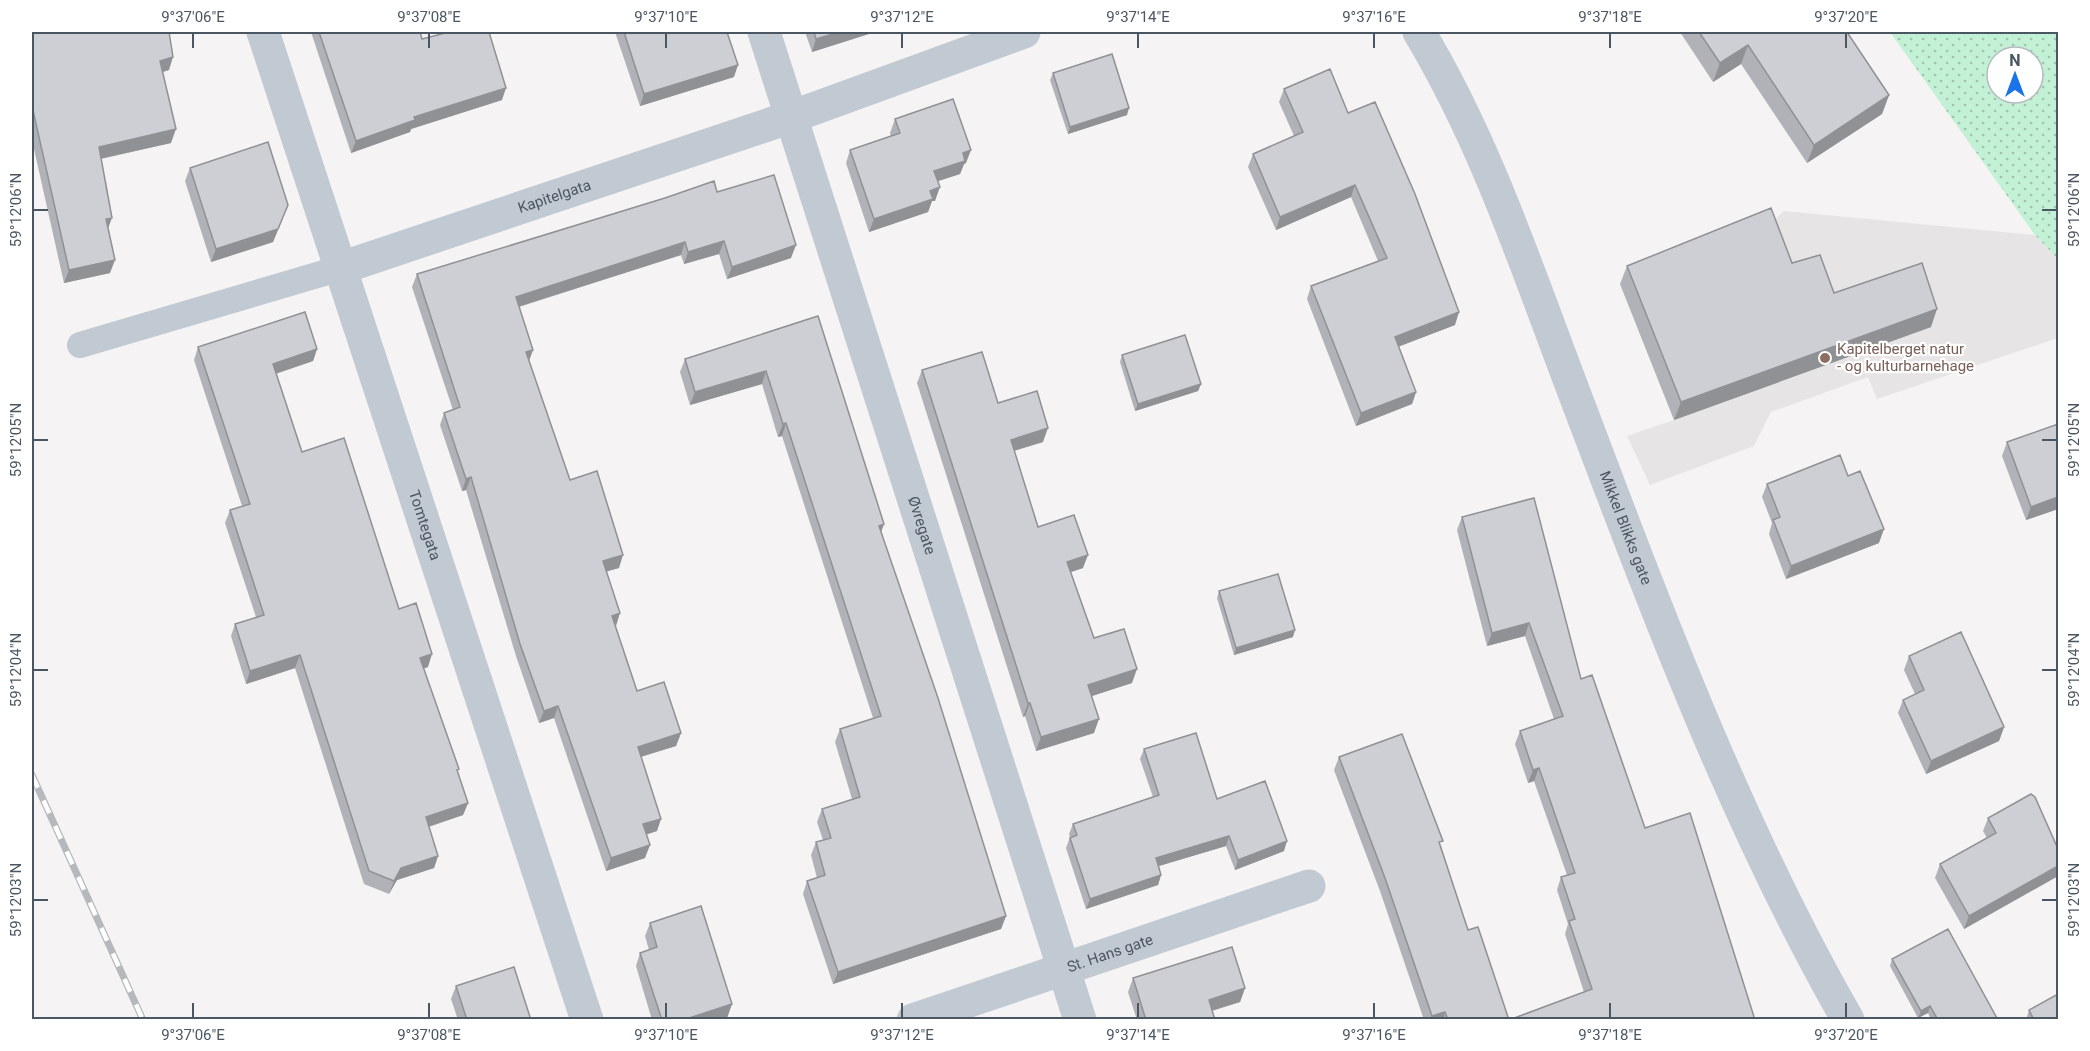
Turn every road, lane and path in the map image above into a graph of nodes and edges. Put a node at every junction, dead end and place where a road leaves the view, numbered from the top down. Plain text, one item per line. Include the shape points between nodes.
1 (263, 32) edge
2 (764, 32) edge
3 (1024, 32) edge
4 (1419, 32) edge
5 (791, 117) junction
6 (341, 268) junction
7 (80, 345) dead end
8 (1309, 886) dead end
9 (1064, 969) junction
10 (587, 1020) edge
11 (913, 1020) edge
12 (1080, 1020) edge
13 (1848, 1020) edge

1 - 6 street, Tomtegata
2 - 5 street, Øvregate
3 - 5 street, Kapitelgata
4 - 13 street, Mikkel Blikks gate via 1449,81 1492,178 1632,546 1720,759 1774,878
5 - 6 street, Kapitelgata
5 - 9 street, Øvregate
6 - 7 lane, Kapitelgata
6 - 10 street, Tomtegata
8 - 9 street, St. Hans gate
9 - 11 street, St. Hans gate
9 - 12 street, Øvregate

